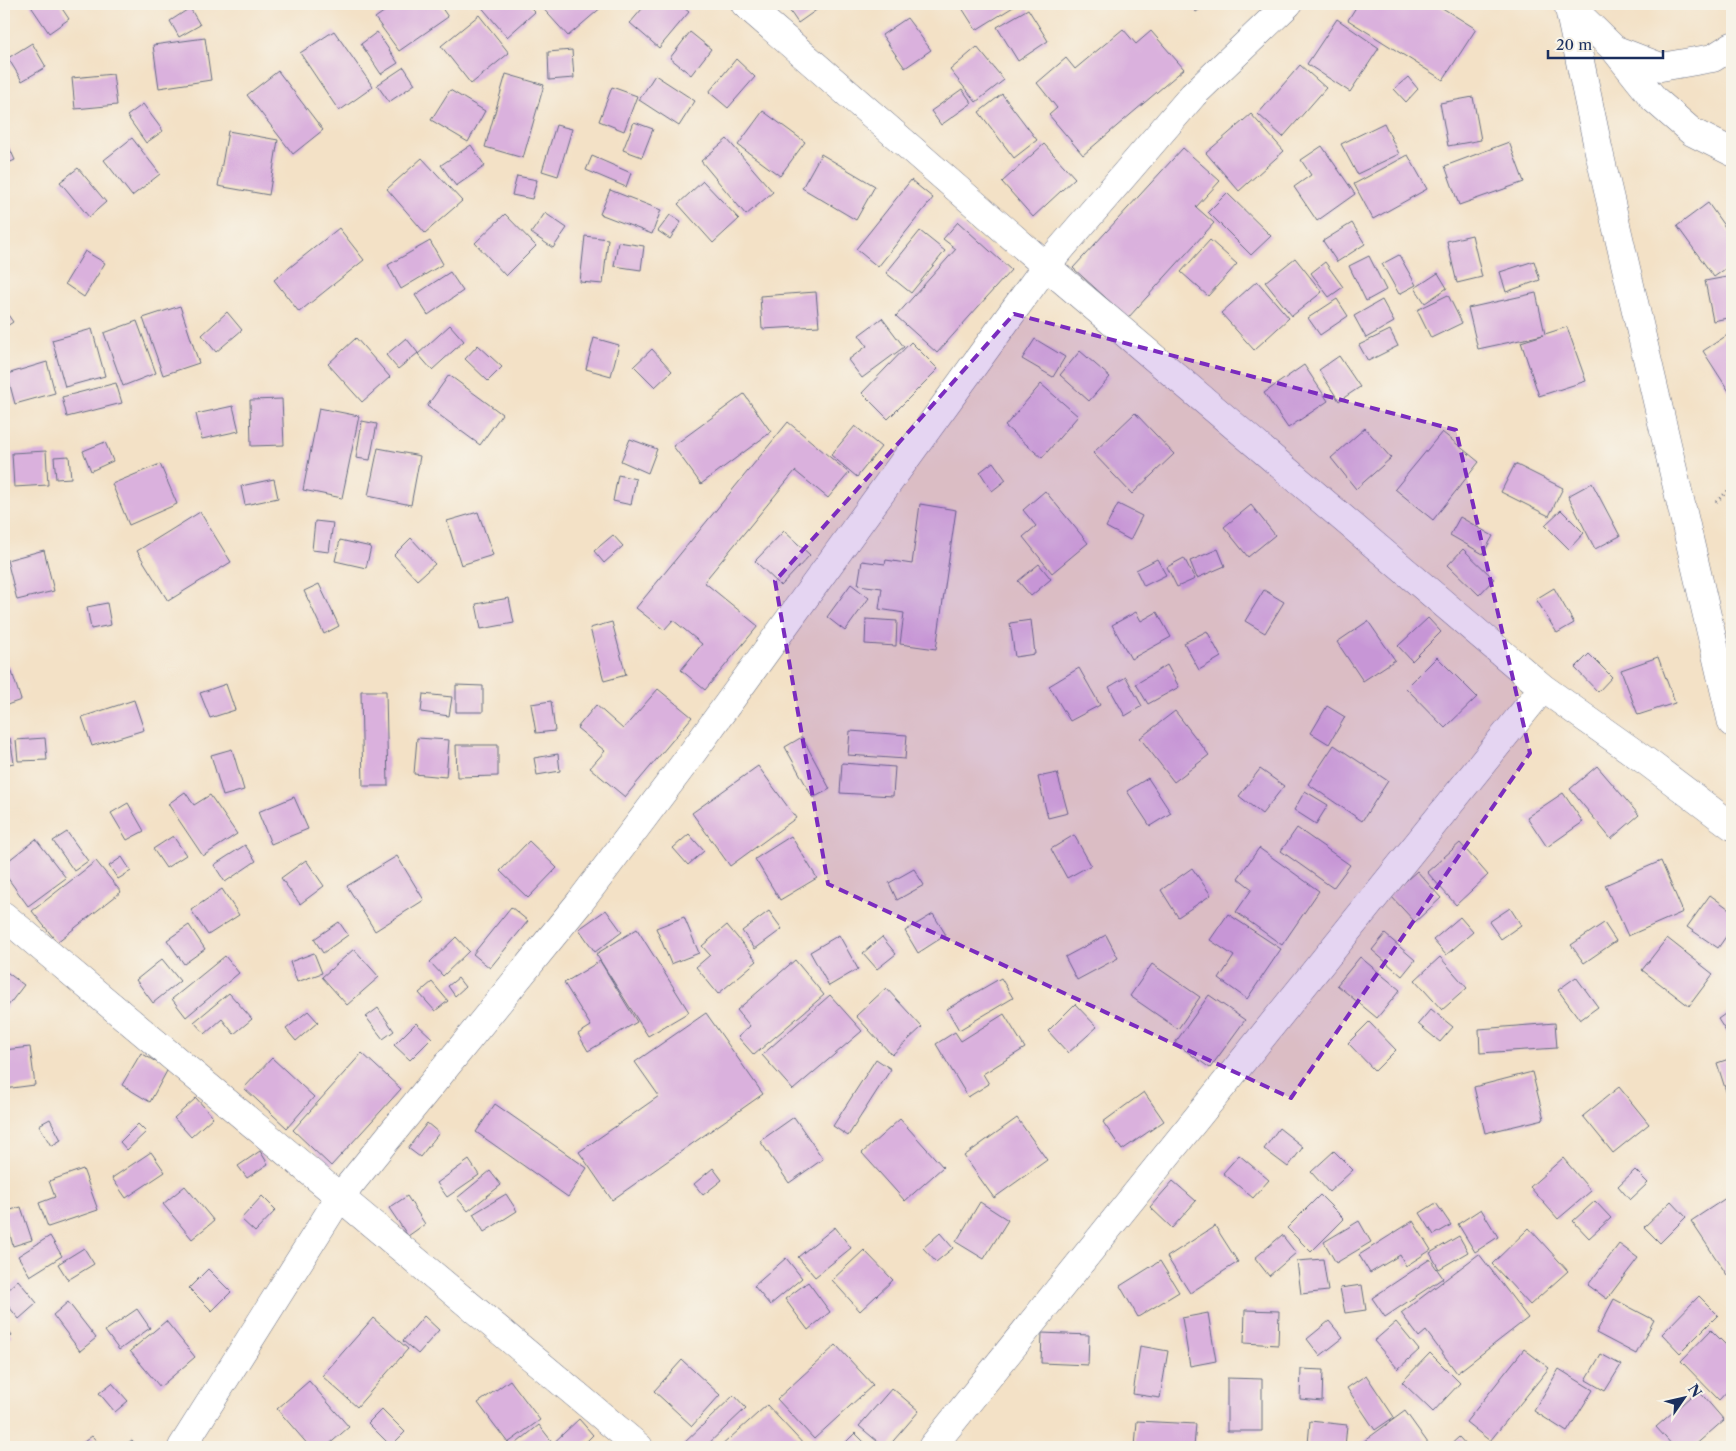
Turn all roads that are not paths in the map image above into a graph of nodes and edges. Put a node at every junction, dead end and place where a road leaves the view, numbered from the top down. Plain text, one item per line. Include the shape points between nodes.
1 (745, 4) edge
2 (1288, 4) edge
3 (1568, 4) edge
4 (1732, 46) edge
5 (1614, 49) junction
6 (1732, 152) edge
7 (1046, 266) junction
8 (1544, 688) junction
9 (1732, 723) edge
10 (1732, 826) edge
11 (4, 916) edge
12 (339, 1198) junction
13 (182, 1447) edge
14 (639, 1447) edge
15 (932, 1447) edge

1 - 7 street
2 - 7 street via 1193,95
3 - 5 street
3 - 9 street via 1599,152
4 - 5 street via 1712,58 1661,67
5 - 6 street via 1654,99 1692,132
7 - 8 street
7 - 12 street via 586,894
8 - 10 street
8 - 15 street
11 - 12 street
12 - 13 street
12 - 14 street

